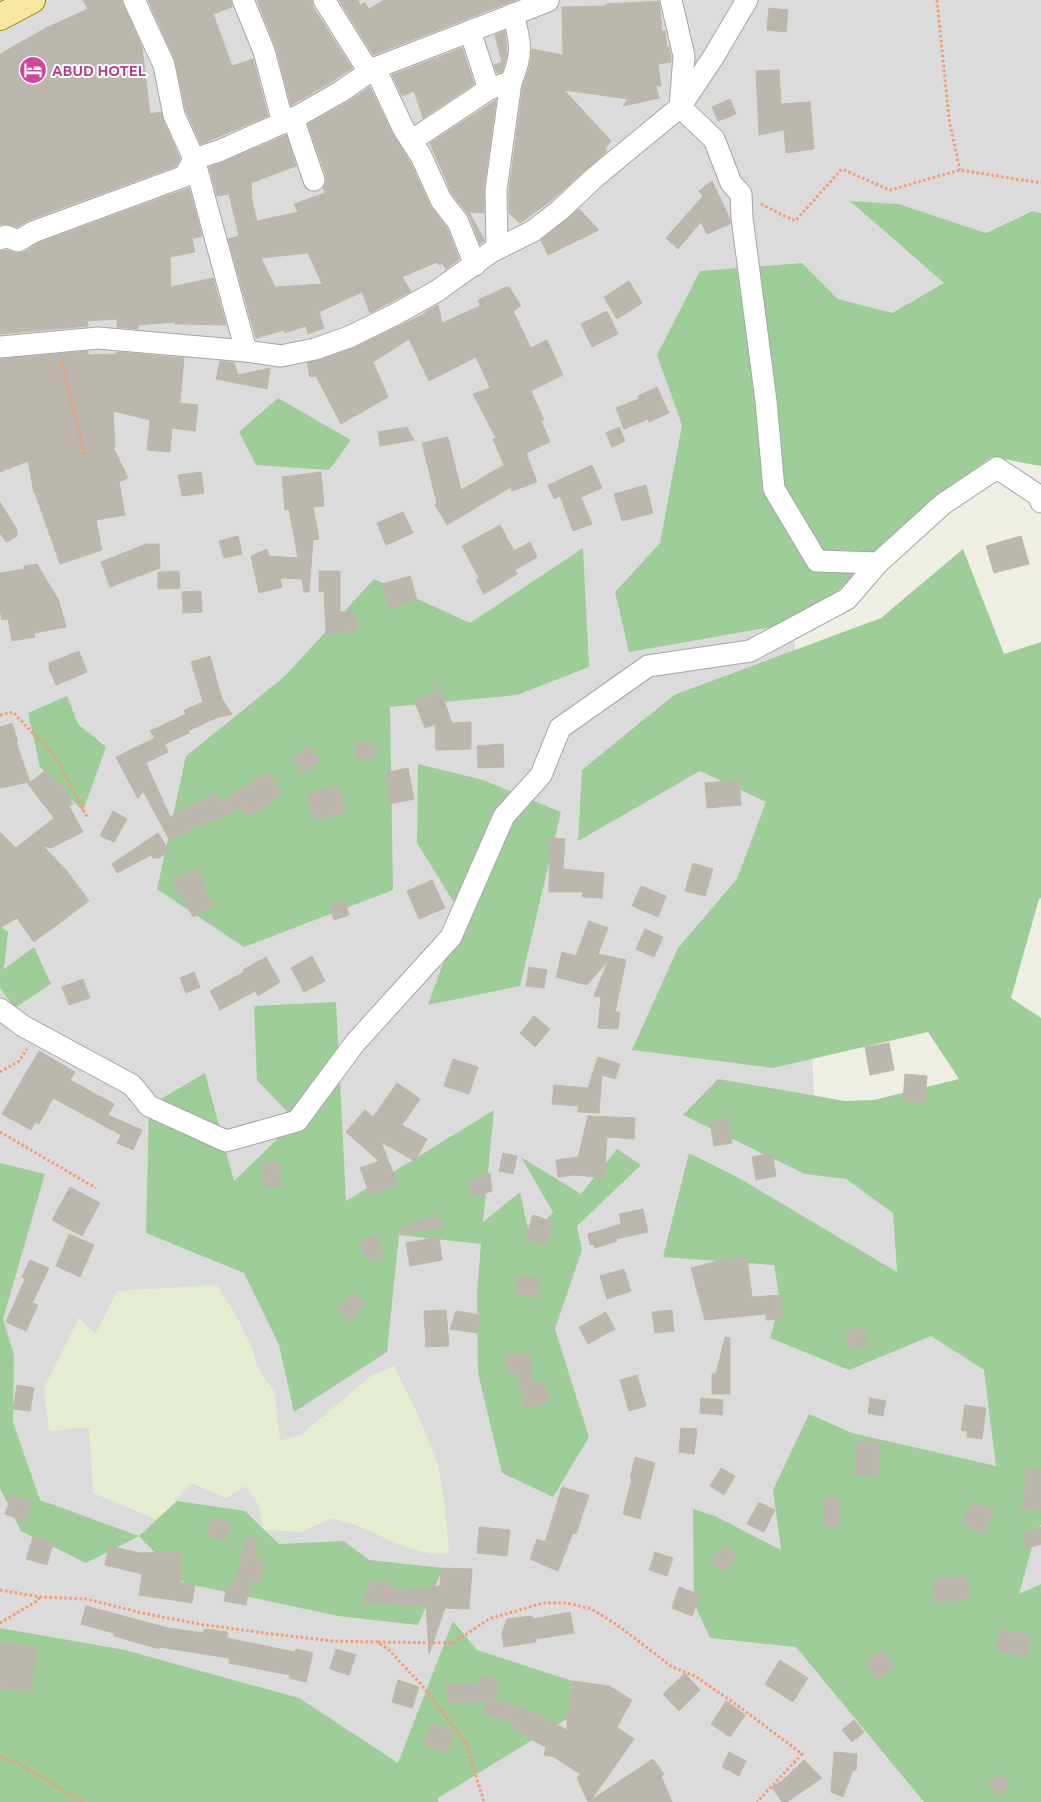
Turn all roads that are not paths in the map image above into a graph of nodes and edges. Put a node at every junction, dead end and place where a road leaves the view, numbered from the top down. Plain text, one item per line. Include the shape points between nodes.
1 (32, 0) edge
2 (134, 0) edge
3 (243, 0) edge
4 (324, 0) edge
5 (548, 0) edge
6 (671, 0) edge
7 (747, 0) edge
8 (513, 14) junction
9 (0, 18) edge
10 (470, 31) junction
11 (374, 68) junction
12 (511, 82) junction
13 (489, 89) junction
14 (680, 107) junction
15 (288, 120) junction
16 (411, 141) junction
17 (194, 159) junction
18 (314, 180) dead end
19 (0, 239) edge
20 (497, 249) junction
21 (475, 265) junction
22 (0, 347) edge
23 (246, 351) junction
24 (1041, 502) edge
25 (878, 564) junction
26 (0, 1009) edge

1 - 9 main road
2 - 17 street via 164,65 174,115
3 - 15 street
4 - 11 street via 366,67
5 - 8 street
6 - 14 street via 684,56
7 - 14 street
8 - 10 street
8 - 12 street via 520,43 518,67
10 - 11 street
10 - 13 street
11 - 15 street via 340,92
11 - 16 street
12 - 13 street
12 - 20 street via 496,190
13 - 16 street
14 - 20 street via 533,231
14 - 25 street via 714,139 731,183 741,194 774,489 817,561
15 - 17 street
15 - 18 street
16 - 21 street via 441,200 458,222
17 - 19 street via 185,176 33,232 18,241 6,236
17 - 23 street
20 - 21 street
21 - 23 street via 437,291 349,337 282,356
22 - 23 street via 98,338
24 - 25 street via 1039,496 997,468 944,504
25 - 26 street via 847,599 750,651 648,666 560,728 541,775 504,816 451,937 355,1043 297,1121 226,1142 149,1106 132,1085 23,1026

